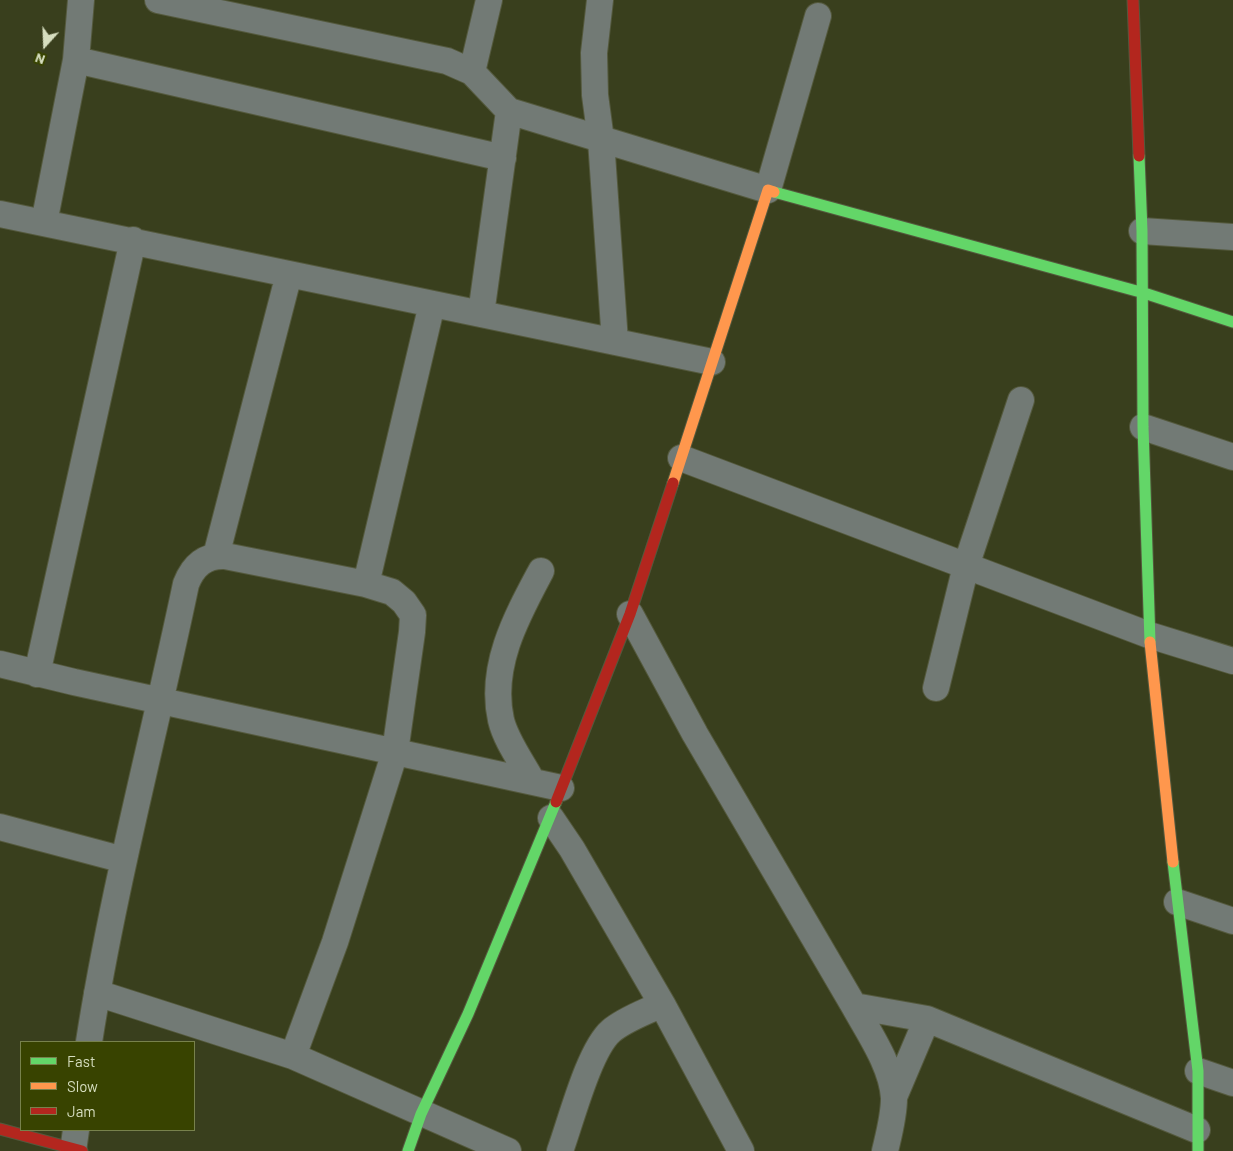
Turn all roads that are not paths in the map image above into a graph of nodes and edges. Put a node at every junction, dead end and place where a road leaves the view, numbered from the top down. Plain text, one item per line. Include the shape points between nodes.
1 (81, 0) edge
2 (158, 0) edge
3 (489, 0) edge
4 (600, 0) edge
5 (1133, 0) edge
6 (818, 16) dead end
7 (76, 60) junction
8 (472, 72) junction
9 (509, 111) junction
10 (601, 140) junction
11 (503, 158) junction
12 (768, 190) junction
13 (0, 214) edge
14 (44, 223) junction
15 (1142, 231) junction
16 (1233, 236) edge
17 (133, 240) junction
18 (289, 274) junction
19 (1144, 293) junction
20 (432, 304) junction
21 (481, 314) junction
22 (1233, 322) edge
23 (614, 342) junction
24 (712, 362) junction
25 (1021, 400) dead end
26 (1143, 428) junction
27 (1233, 457) edge
28 (681, 458) junction
29 (216, 556) junction
30 (966, 566) junction
31 (541, 571) dead end
32 (366, 584) junction
33 (630, 614) junction
34 (1149, 635) junction
35 (1233, 661) edge
36 (0, 664) edge
37 (37, 674) junction
38 (936, 688) dead end
39 (162, 701) junction
40 (394, 752) junction
41 (532, 781) junction
42 (561, 788) junction
43 (551, 818) junction
44 (0, 827) edge
45 (124, 860) junction
46 (1177, 902) junction
47 (1233, 921) edge
48 (97, 993) junction
49 (662, 1004) junction
50 (854, 1006) junction
51 (927, 1019) junction
52 (90, 1041) edge
53 (293, 1056) junction
54 (1198, 1071) junction
55 (1233, 1083) edge
56 (894, 1097) junction
57 (421, 1114) junction
58 (0, 1129) edge
59 (1198, 1140) edge
60 (76, 1145) edge
61 (408, 1151) edge
62 (508, 1151) edge
63 (560, 1151) edge
64 (741, 1151) edge
65 (884, 1151) edge

1 - 7 street
2 - 8 street via 420,54
3 - 8 street
4 - 10 street via 594,53
5 - 15 street
6 - 12 street
7 - 11 street
7 - 14 street
8 - 9 street
9 - 10 street
9 - 11 street
10 - 12 street
10 - 23 street
11 - 21 street
12 - 19 street
12 - 24 street
13 - 14 street
14 - 17 street
15 - 16 street
15 - 19 street
17 - 18 street
17 - 37 street
18 - 20 street
18 - 29 street
19 - 22 street
19 - 26 street
20 - 21 street
20 - 32 street
21 - 23 street
23 - 24 street
24 - 28 street
25 - 30 street
26 - 27 street
26 - 34 street
28 - 30 street
28 - 33 street
29 - 32 street
29 - 39 street via 200,562 189,575
30 - 34 street
30 - 38 street
31 - 41 street via 512,625 504,649 498,702 501,721
32 - 40 street via 392,592 412,615
33 - 42 street
33 - 50 street via 700,742
34 - 35 street
34 - 46 street
36 - 37 street
37 - 39 street
39 - 40 street
39 - 45 street
40 - 41 street
40 - 53 street via 335,942
41 - 42 street
42 - 43 street
43 - 49 street
43 - 57 street via 468,1014
44 - 45 street
45 - 48 street
46 - 47 street
46 - 54 street
48 - 52 street
48 - 53 street
49 - 63 street via 612,1030 603,1039
49 - 64 street
50 - 51 street
50 - 56 street via 888,1072
51 - 56 street
51 - 59 street
53 - 57 street
54 - 55 street
54 - 59 street
56 - 65 street
57 - 61 street
57 - 62 street
58 - 60 street

